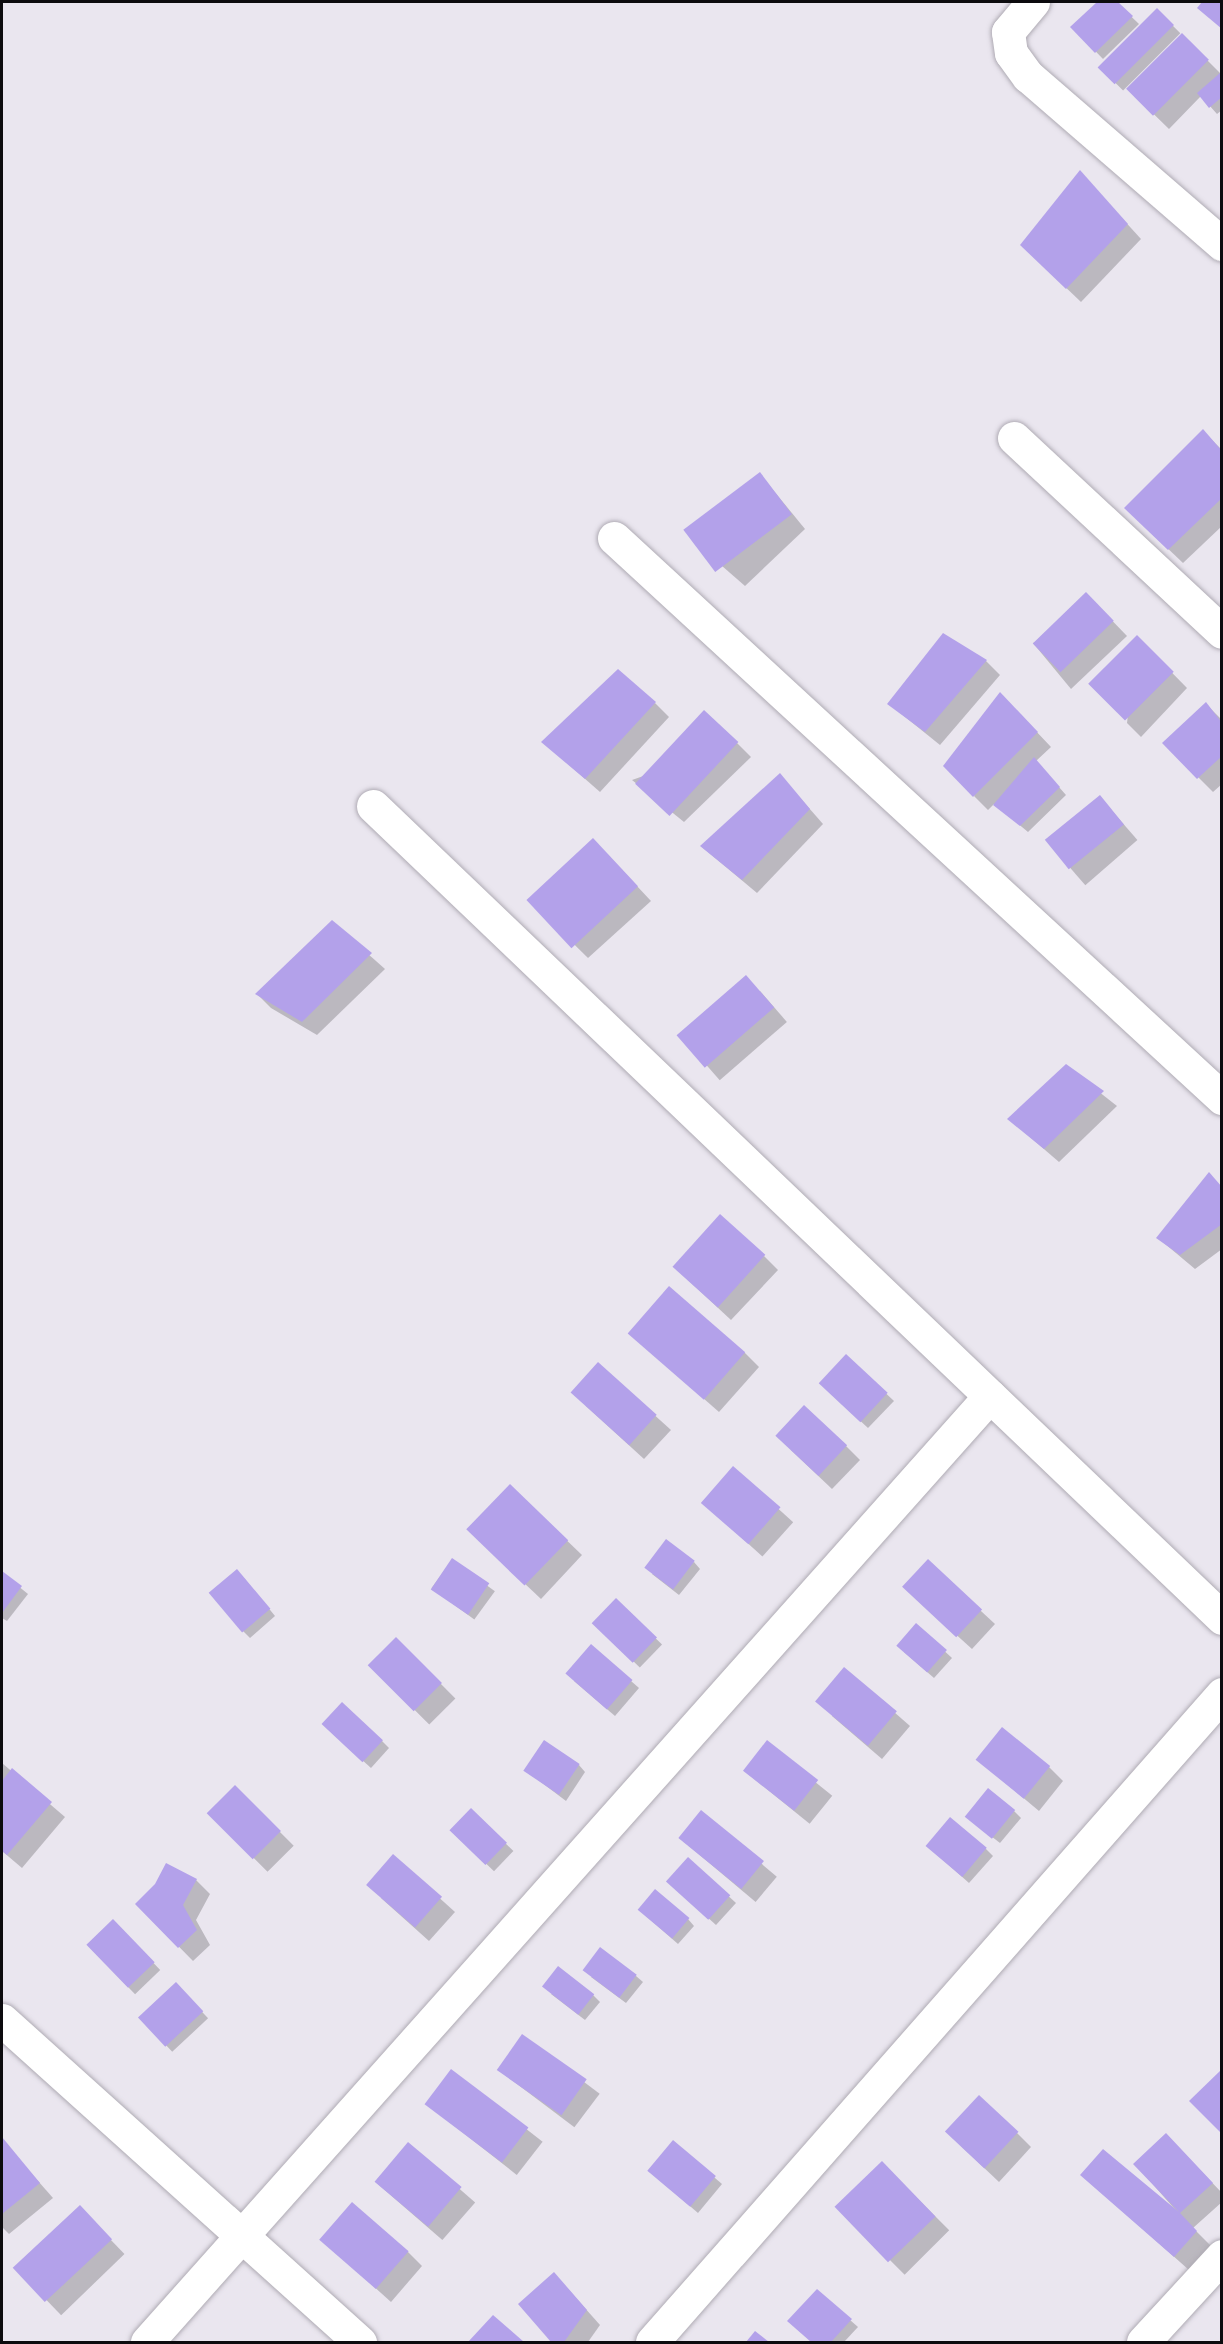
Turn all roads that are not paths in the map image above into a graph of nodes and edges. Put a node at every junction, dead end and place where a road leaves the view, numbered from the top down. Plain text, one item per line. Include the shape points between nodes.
1 (1034, 2) edge
2 (1221, 244) edge
3 (1014, 438) dead end
4 (614, 538) dead end
5 (1221, 632) edge
6 (373, 806) dead end
7 (1221, 1098) edge
8 (990, 1396) junction
9 (1221, 1618) edge
10 (1221, 1694) edge
11 (2, 2020) edge
12 (242, 2234) junction
13 (1221, 2256) edge
14 (147, 2343) edge
15 (360, 2343) edge
16 (652, 2343) edge
17 (1143, 2343) edge

1 - 2 street via 1008,32 1011,53 1028,76
3 - 5 street
4 - 7 street
6 - 8 street
8 - 9 street
8 - 12 street
10 - 16 street
11 - 12 street
12 - 14 street
12 - 15 street
13 - 17 street

